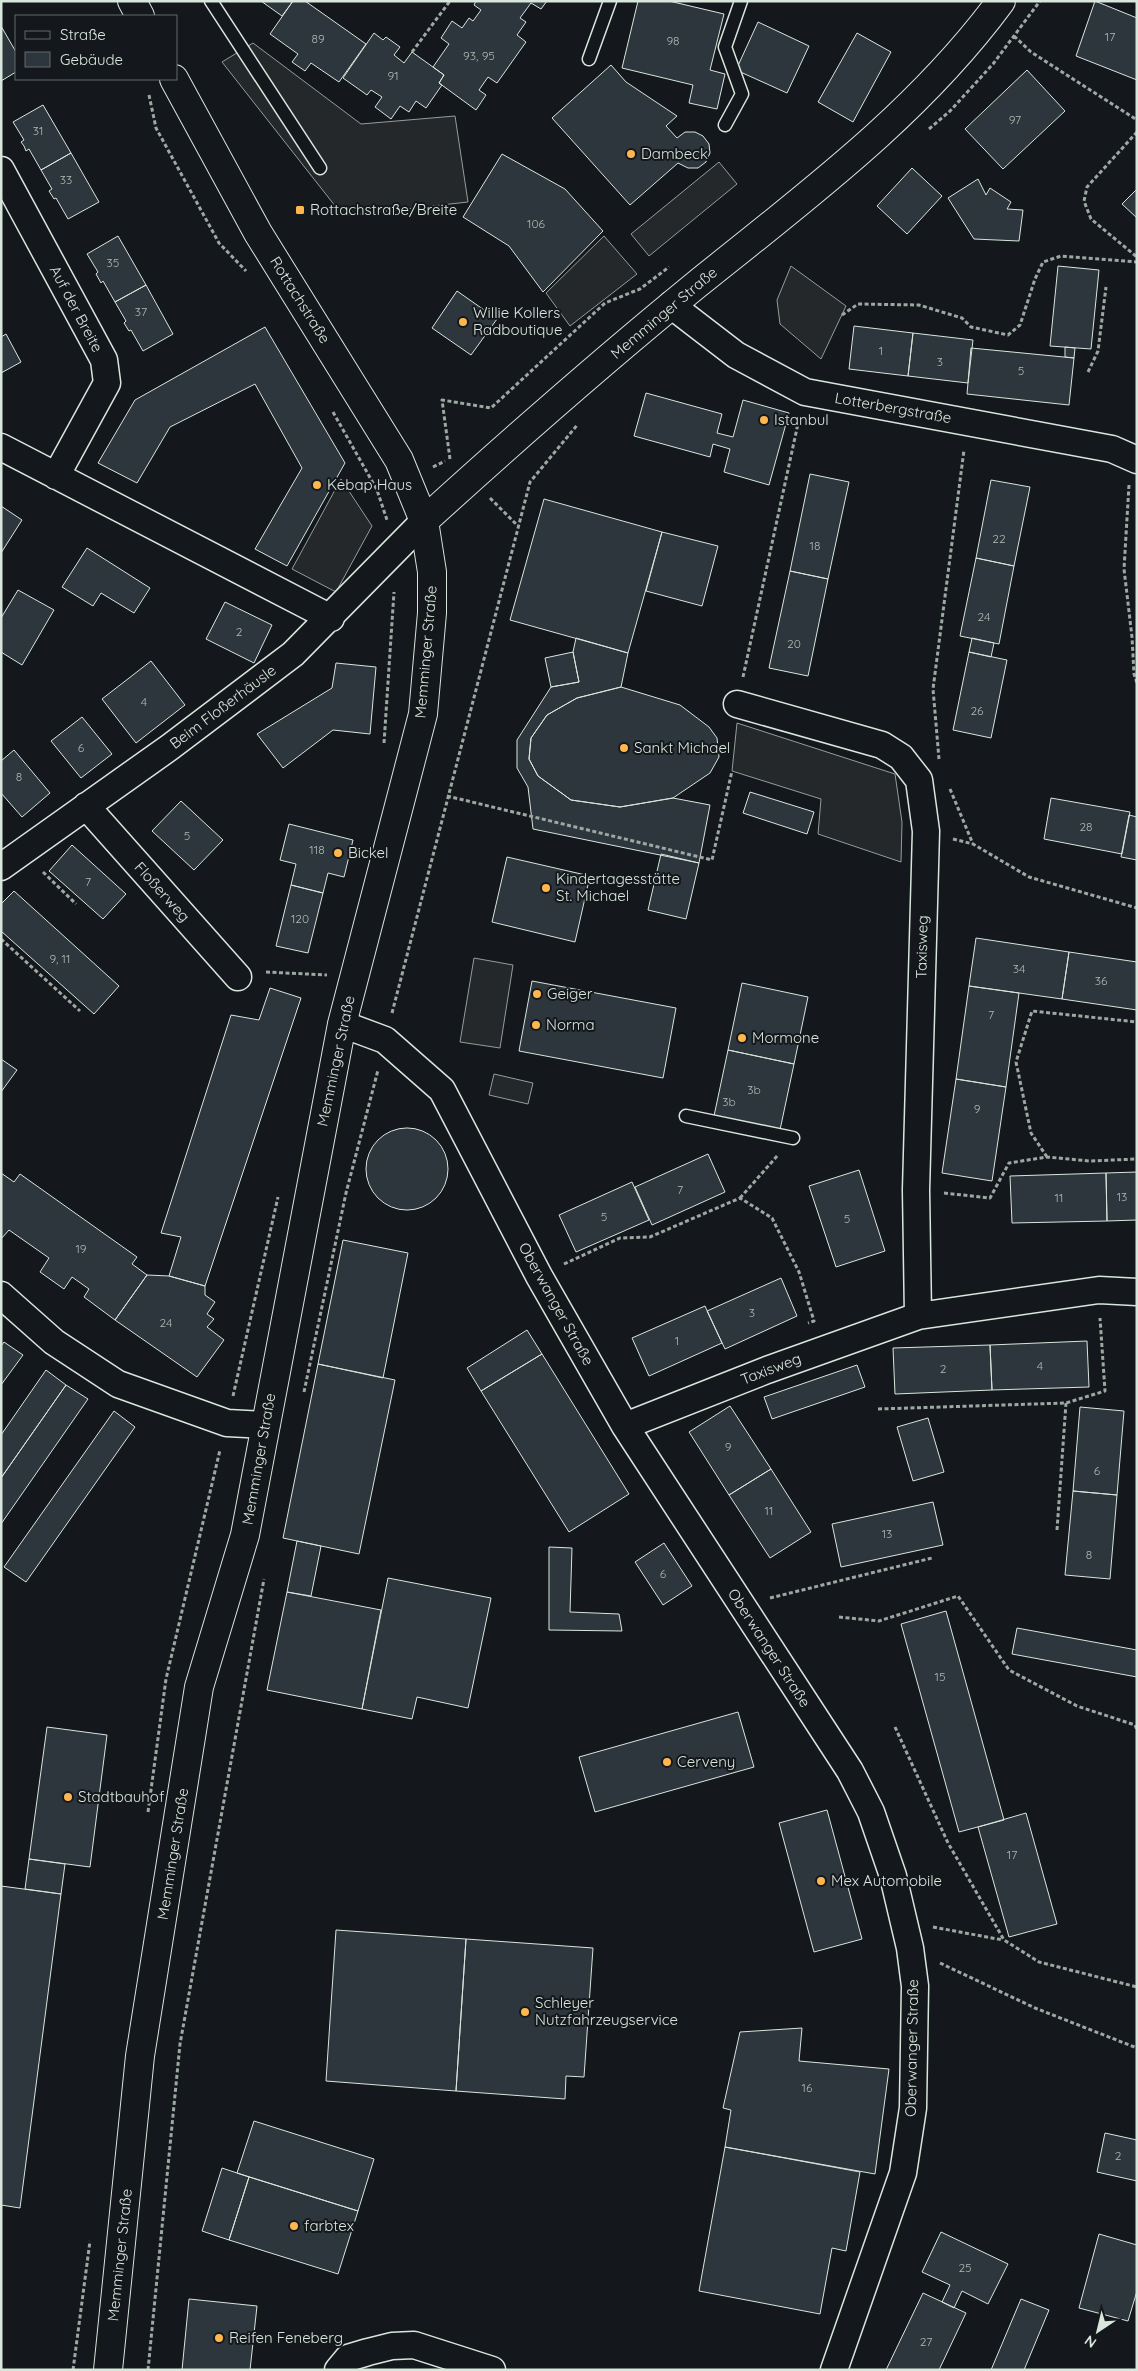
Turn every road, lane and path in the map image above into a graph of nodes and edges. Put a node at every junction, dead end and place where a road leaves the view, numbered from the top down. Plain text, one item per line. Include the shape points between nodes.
1 (132, 1) edge
2 (211, 1) edge
3 (450, 1) edge
4 (610, 1) edge
5 (741, 1) edge
6 (1040, 1) edge
7 (996, 9) edge
8 (139, 15) edge
9 (1014, 36) junction
10 (412, 52) dead end
11 (590, 59) dead end
12 (175, 80) edge
13 (147, 87) dead end
14 (1137, 120) edge
15 (725, 124) dead end
16 (928, 130) dead end
17 (1137, 132) edge
18 (320, 168) dead end
19 (1, 170) edge
20 (1137, 257) edge
21 (1137, 262) edge
22 (246, 272) dead end
23 (1106, 287) dead end
24 (672, 305) junction
25 (842, 315) dead end
26 (1088, 372) dead end
27 (805, 392) junction
28 (329, 405) dead end
29 (583, 419) dead end
30 (968, 422) junction
31 (1, 447) edge
32 (1134, 459) edge
33 (56, 476) junction
34 (424, 521) junction
35 (396, 550) junction
36 (331, 618) junction
37 (1137, 683) edge
38 (737, 704) joint
39 (732, 771) dead end
40 (919, 780) junction
41 (947, 781) dead end
42 (447, 796) junction
43 (86, 806) junction
44 (926, 831) junction
45 (973, 844) junction
46 (22, 852) junction
47 (1, 867) edge
48 (76, 904) dead end
49 (1137, 908) edge
50 (1, 939) edge
51 (327, 975) dead end
52 (238, 977) joint
53 (80, 1010) dead end
54 (1137, 1022) edge
55 (342, 1024) junction
56 (385, 1040) junction
57 (686, 1116) dead end
58 (793, 1138) joint
59 (1047, 1157) junction
60 (1137, 1159) edge
61 (916, 1190) junction
62 (740, 1198) junction
63 (539, 1276) junction
64 (1099, 1290) junction
65 (1137, 1292) edge
66 (1, 1295) edge
67 (918, 1316) junction
68 (806, 1324) dead end
69 (303, 1396) dead end
70 (1066, 1403) junction
71 (878, 1409) dead end
72 (266, 1425) junction
73 (625, 1426) junction
74 (1057, 1530) dead end
75 (932, 1558) dead end
76 (266, 1571) dead end
77 (741, 1606) junction
78 (840, 1617) dead end
79 (1136, 1725) edge
80 (895, 1727) dead end
81 (1137, 1730) edge
82 (904, 1921) junction
83 (1004, 1940) junction
84 (910, 1948) junction
85 (1137, 1987) edge
86 (1137, 2048) edge
87 (108, 2370) edge
88 (148, 2370) edge
89 (338, 2370) edge
90 (492, 2370) edge
91 (834, 2370) edge

1 - 8 main road
2 - 18 lane
3 - 10 path
4 - 11 lane
5 - 15 lane via 725,46 742,94
6 - 9 path
7 - 9 path
7 - 24 main road, Memminger Straße via 938,76 860,153
9 - 14 path via 1031,52
9 - 16 path via 950,111
12 - 34 main road, Rottachstraße via 258,232 399,460
13 - 22 path via 156,128 219,243
17 - 20 path via 1088,187 1084,201 1091,219
19 - 33 street, Auf der Breite via 104,360 107,383
21 - 25 path via 1061,256 1043,262 1020,324 1008,335 970,327 962,318 919,305 858,304
23 - 26 path via 1098,351
24 - 27 street, Lotterbergstraße via 736,355
24 - 34 main road, Memminger Straße
27 - 30 street, Lotterbergstraße
27 - 38 path
28 - 35 path via 377,490
29 - 42 path via 530,482
30 - 32 street, Lotterbergstraße via 1112,449
30 - 40 path via 933,689 939,763
31 - 33 street
32 - 37 path via 1124,569
33 - 36 street
34 - 35 street, Beim Floßerhäusle
34 - 55 main road, Memminger Straße via 432,572 432,612 423,714
35 - 36 street, Beim Floßerhäusle
36 - 43 street, Beim Floßerhäusle via 293,654
38 - 40 street via 882,745 901,757
39 - 42 path via 712,860
40 - 44 street, Taxisweg
41 - 45 path
42 - 56 path
43 - 46 street, Beim Floßerhäusle
43 - 52 street, Floßerweg
44 - 45 path
44 - 61 street, Taxisweg
45 - 49 path via 1029,877
46 - 47 street, Beim Floßerhäusle
46 - 48 path
50 - 53 path
51 - 52 path via 266,972
54 - 59 path via 1032,1012 1016,1062 1031,1133
55 - 56 street, Oberwanger Straße
55 - 72 main road, Memminger Straße
56 - 63 street, Oberwanger Straße via 442,1090
56 - 69 path via 346,1193
57 - 58 lane
58 - 62 path
59 - 60 path via 1090,1161
59 - 61 path via 1009,1163 990,1198
61 - 67 street, Taxisweg
62 - 63 path via 650,1237 620,1238
62 - 68 path via 772,1218 799,1272 814,1320
63 - 73 street, Oberwanger Straße
64 - 65 street, Taxisweg
64 - 67 street, Taxisweg
64 - 70 path via 1105,1391
66 - 72 street via 54,1342 118,1384 227,1422
67 - 73 street, Taxisweg via 767,1370
70 - 71 path
70 - 74 path
72 - 87 main road, Memminger Straße via 245,1535 199,1687 140,2056
73 - 77 street, Oberwanger Straße
75 - 77 path
76 - 88 path via 180,2044
77 - 82 street, Oberwanger Straße via 850,1771 871,1812 893,1876
78 - 79 path via 879,1621 958,1596 1009,1670 1077,1706
79 - 81 path
80 - 83 path via 948,1843
82 - 83 path
82 - 84 street, Oberwanger Straße
83 - 85 path via 1038,1962
84 - 86 path via 1035,2008
84 - 91 street, Oberwanger Straße via 915,1986 913,2108 903,2173
89 - 90 street via 348,2358 392,2346 414,2345

